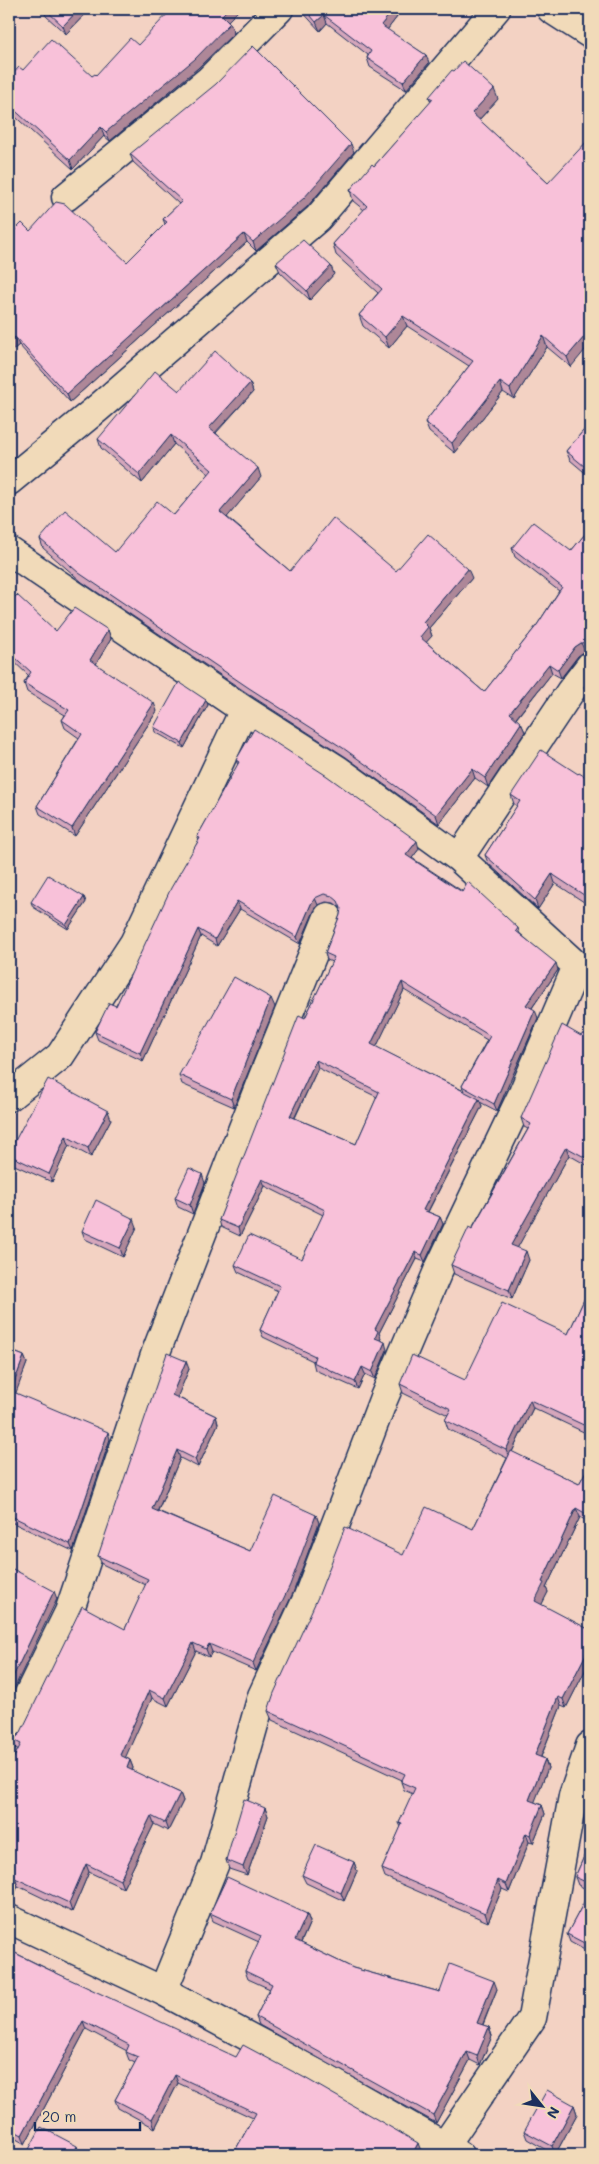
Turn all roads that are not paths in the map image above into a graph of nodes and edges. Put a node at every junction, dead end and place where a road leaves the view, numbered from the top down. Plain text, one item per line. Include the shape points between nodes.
1 (279, 9) edge
2 (496, 9) edge
3 (551, 9) edge
4 (590, 34) edge
5 (66, 197) dead end
6 (9, 481) edge
7 (9, 551) edge
8 (590, 666) edge
9 (244, 710) junction
10 (458, 858) junction
11 (328, 917) dead end
12 (584, 972) edge
13 (9, 1097) edge
14 (9, 1735) edge
15 (590, 1746) edge
16 (9, 1919) edge
17 (163, 1991) junction
18 (452, 2151) edge

1 - 5 street via 209,80
2 - 6 street via 318,218
3 - 4 street
7 - 9 street
8 - 10 street
9 - 10 street via 338,770
9 - 13 street via 134,943 60,1056
10 - 12 street
11 - 14 street via 156,1352 69,1612
12 - 17 street via 438,1271 383,1400 307,1599 262,1696 216,1863
15 - 18 street via 573,1796 532,2018
16 - 17 street
17 - 18 street

